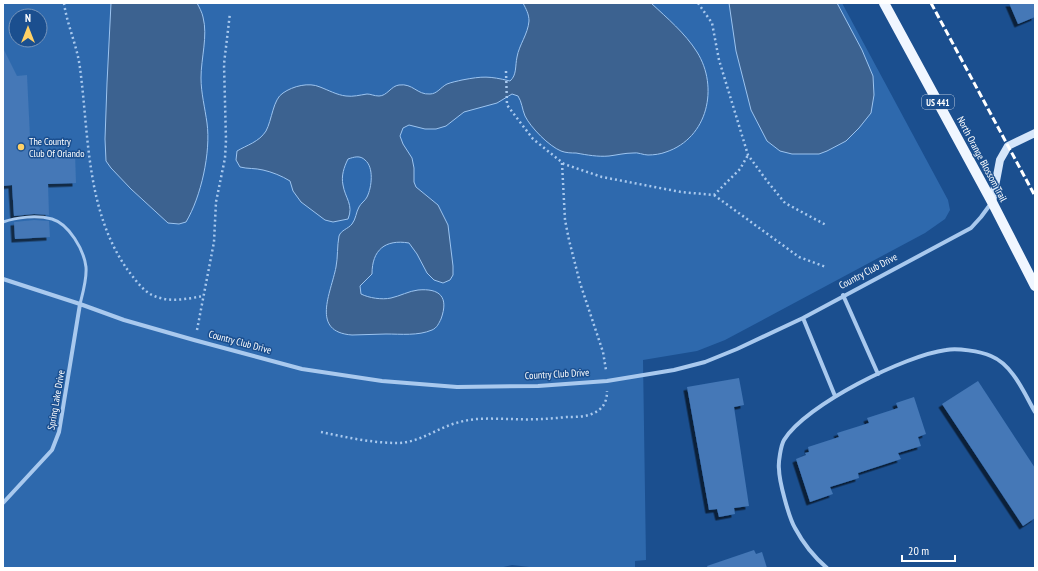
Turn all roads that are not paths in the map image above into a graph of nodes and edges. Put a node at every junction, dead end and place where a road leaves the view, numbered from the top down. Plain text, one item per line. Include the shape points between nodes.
1 (884, 3) edge
2 (1035, 133) edge
3 (992, 202) junction
4 (3, 222) edge
5 (3, 279) edge
6 (1035, 286) edge
7 (843, 295) junction
8 (80, 304) junction
9 (803, 318) junction
10 (878, 374) junction
11 (835, 396) junction
12 (1035, 412) edge
13 (3, 503) edge
14 (827, 568) edge

1 - 3 main road, North Orange Blossom Trail / US 441
2 - 3 street, Country Club Drive via 1008,146 1000,160
3 - 6 main road, North Orange Blossom Trail / US 441
3 - 7 street, Country Club Drive via 971,228
4 - 8 lane via 29,217 53,219 72,235 82,252 86,268
5 - 8 street, Country Club Drive
7 - 9 street, Country Club Drive
7 - 10 street
8 - 9 street, Country Club Drive via 124,320 302,369 382,381 457,387 538,386 607,381 674,370 705,362
8 - 13 street, Spring Lake Drive via 59,432 52,450
9 - 11 street
10 - 11 street
10 - 12 street via 925,354 947,349 991,356 1011,372
11 - 14 street via 805,418 783,441 779,470 794,527 810,552

